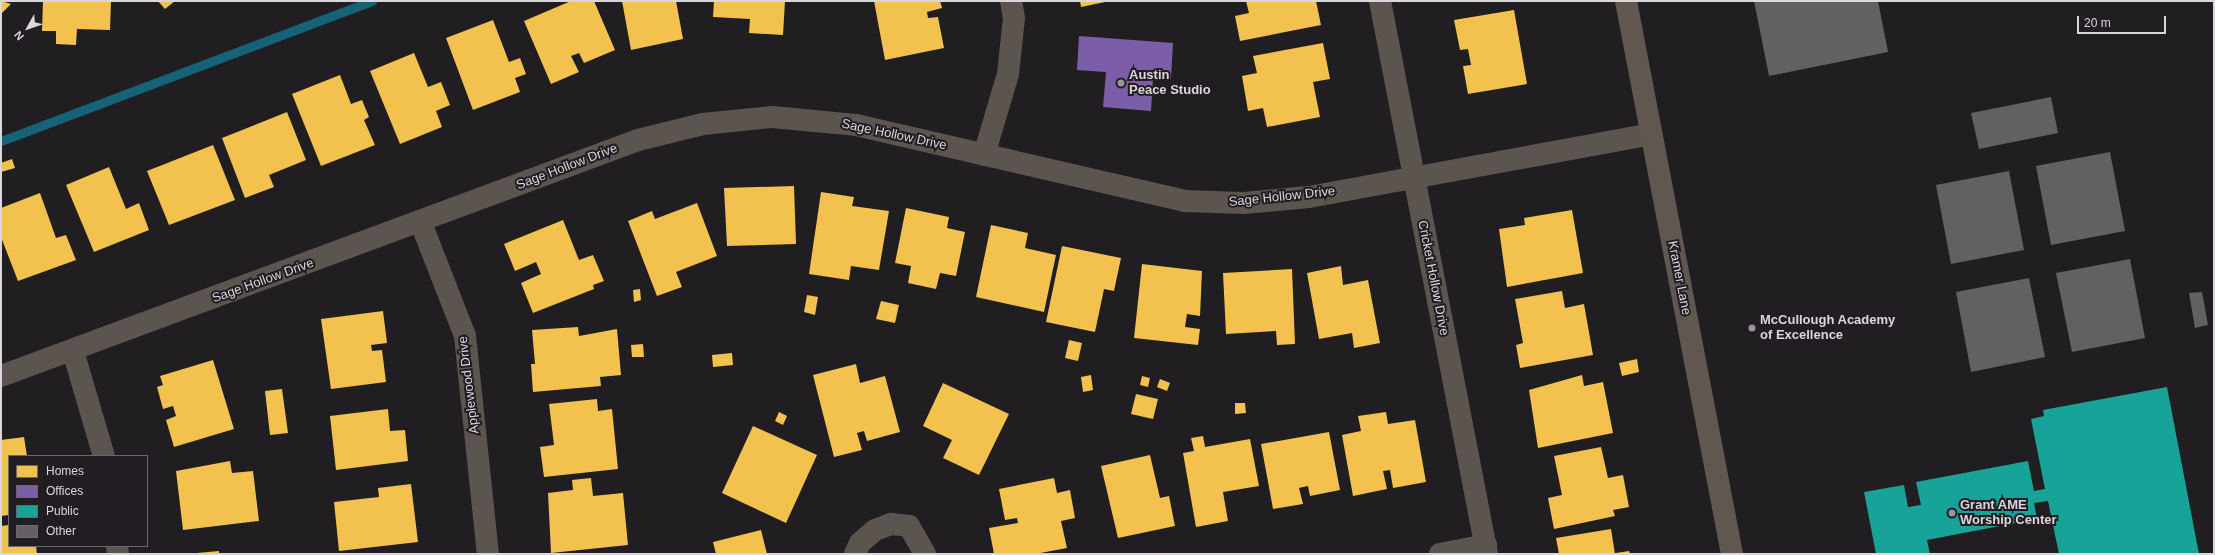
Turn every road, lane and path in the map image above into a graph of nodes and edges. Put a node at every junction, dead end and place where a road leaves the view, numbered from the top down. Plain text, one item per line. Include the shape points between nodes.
1 (1011, 1) edge
2 (1380, 1) edge
3 (1626, 1) edge
4 (1651, 134) junction
5 (984, 155) junction
6 (1414, 178) junction
7 (421, 223) junction
8 (73, 352) junction
9 (1, 376) edge
10 (104, 455) edge
11 (1487, 550) edge
12 (488, 554) edge
13 (856, 554) edge
14 (926, 554) edge
15 (1440, 554) edge
16 (1732, 554) edge

1 - 5 street via 1014,18 1008,74
2 - 6 street, Cricket Hollow Drive
3 - 4 street, Kramer Lane
4 - 6 street, Sage Hollow Drive
4 - 16 street, Kramer Lane
5 - 6 street, Sage Hollow Drive via 1184,201 1244,203 1309,197
5 - 7 street, Sage Hollow Drive via 856,125 772,117 703,124 638,140
6 - 11 street, Cricket Hollow Drive
7 - 8 street, Sage Hollow Drive
7 - 12 street, Applewood Drive via 464,336
8 - 9 street, Sage Hollow Drive
8 - 10 street
11 - 15 street
13 - 14 street via 860,543 875,530 891,524 908,526

